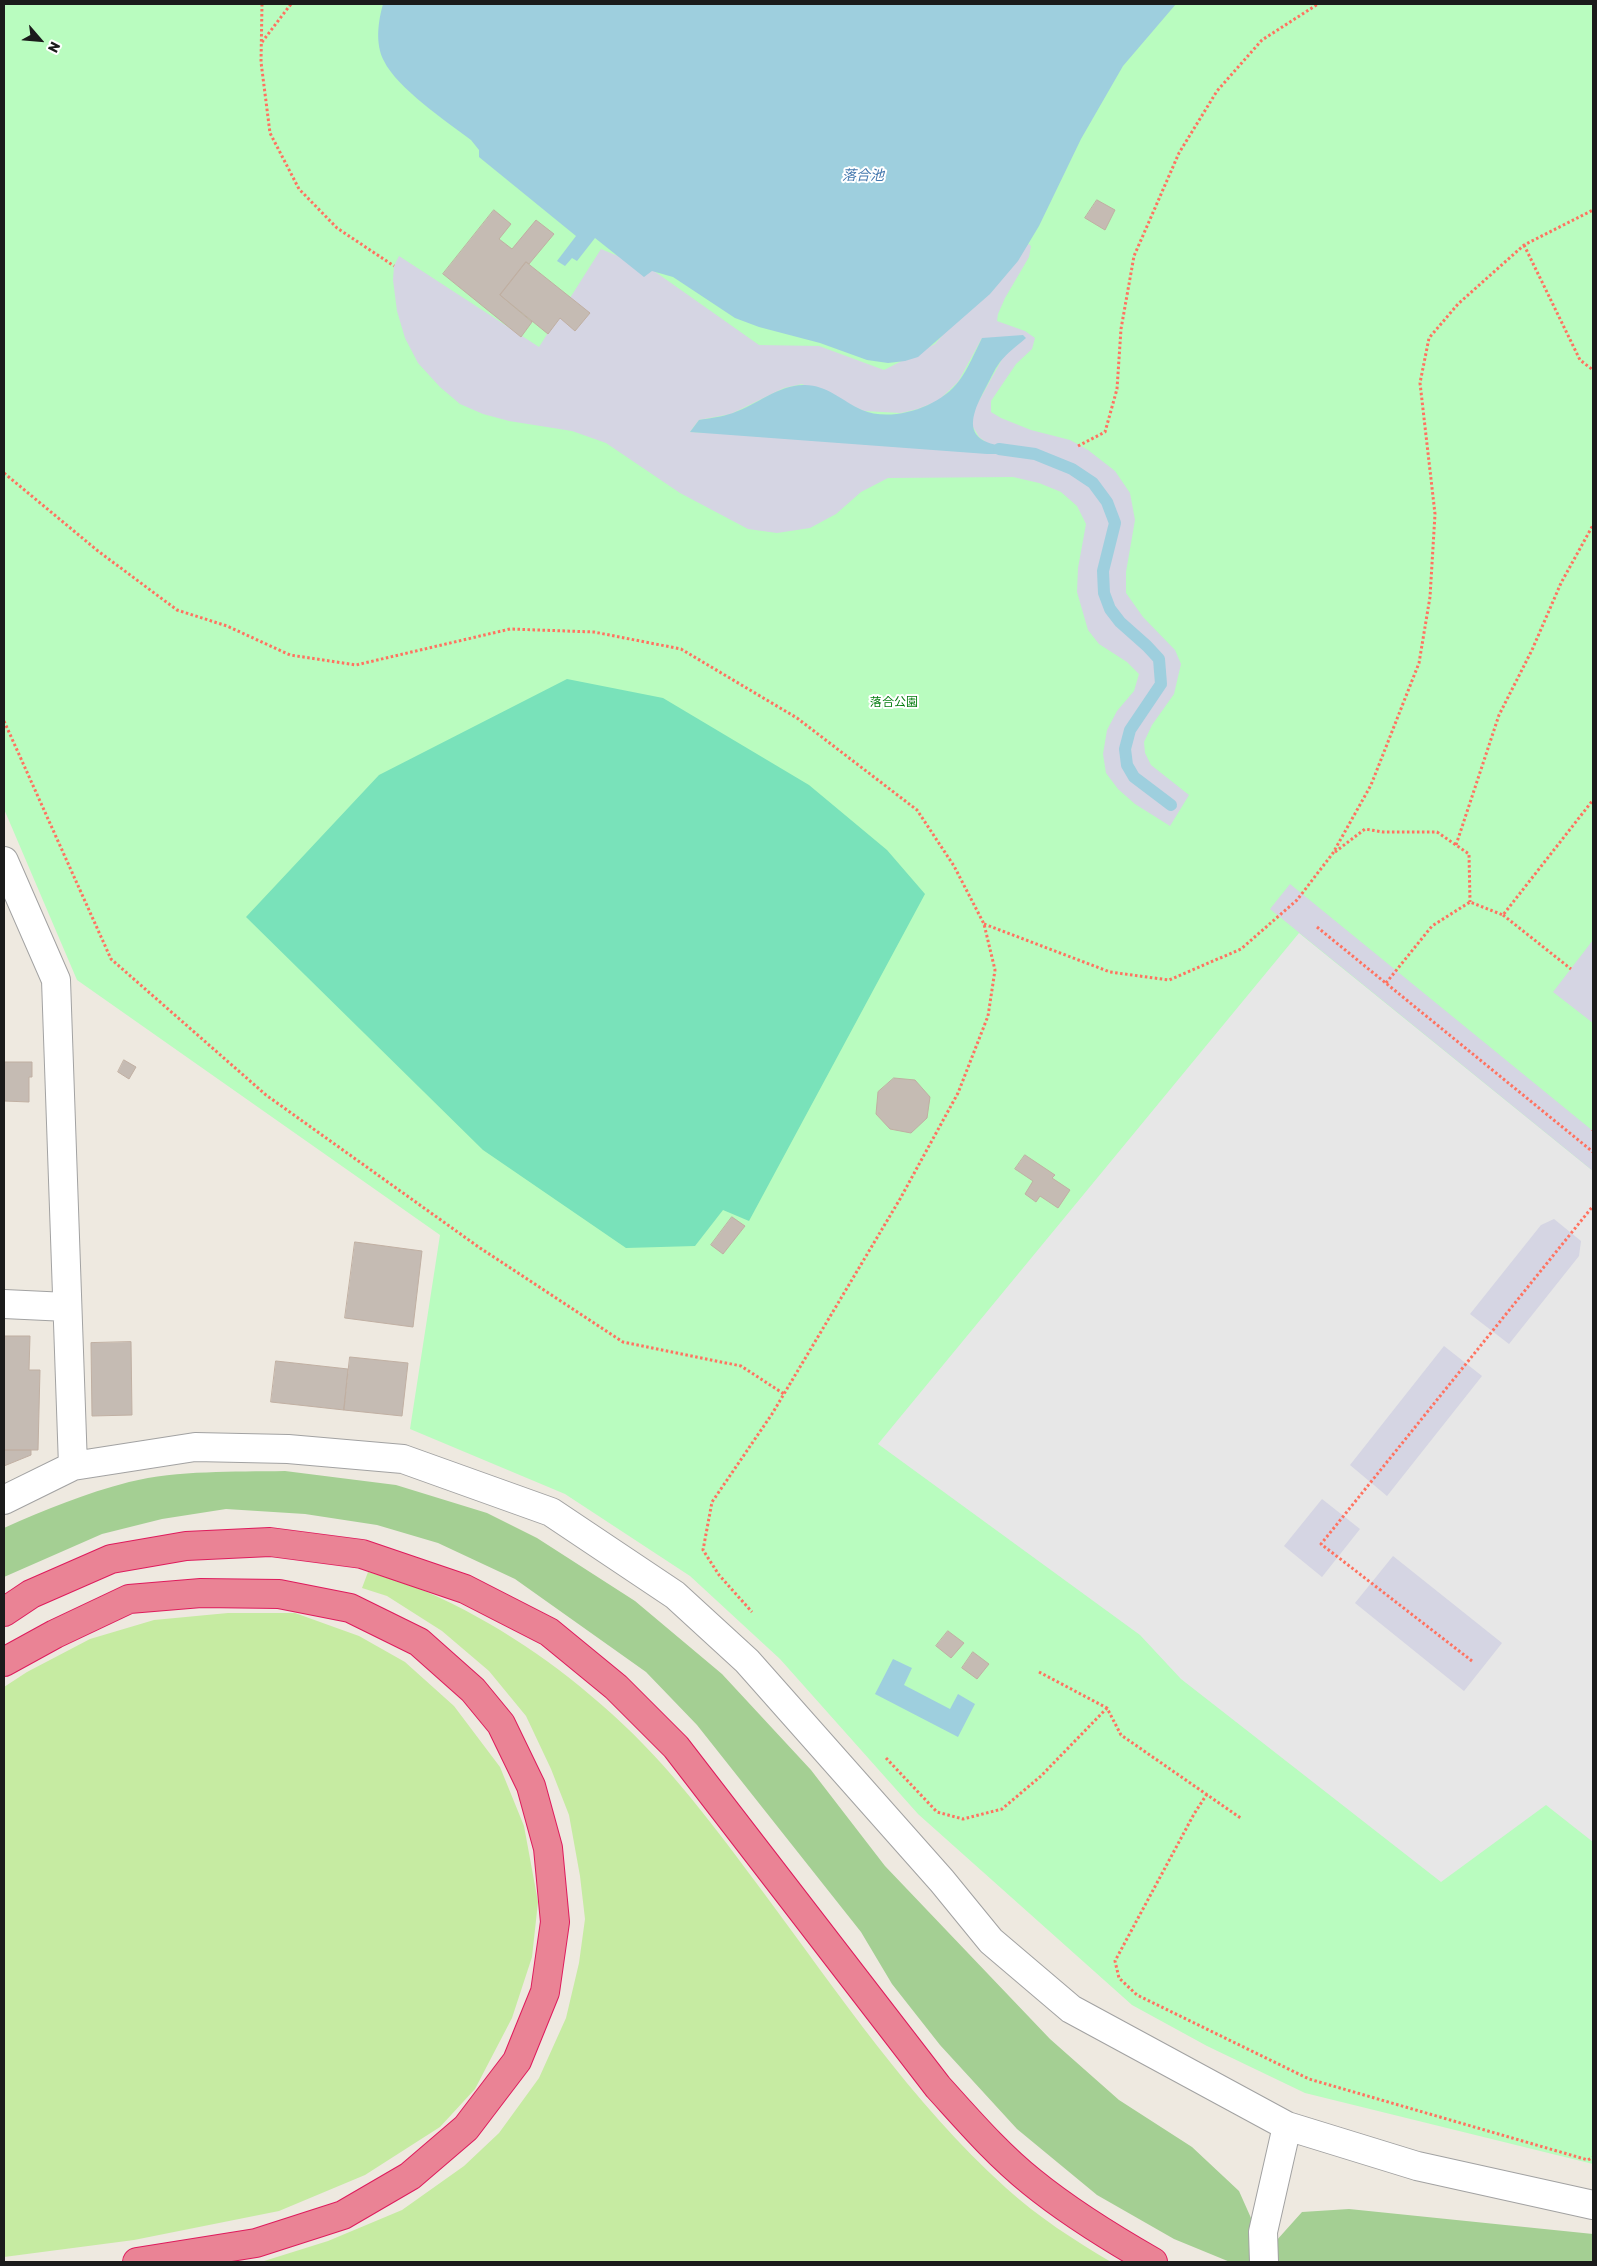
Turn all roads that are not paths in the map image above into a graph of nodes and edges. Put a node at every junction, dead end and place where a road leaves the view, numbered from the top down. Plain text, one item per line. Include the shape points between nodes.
1 (4, 861) edge
2 (4, 1304) edge
3 (67, 1307) junction
4 (73, 1466) junction
5 (4, 1500) edge
6 (4, 1612) edge
7 (4, 1662) edge
8 (1287, 2126) junction
9 (1593, 2205) edge
10 (137, 2262) edge
11 (1153, 2262) edge
12 (1264, 2262) edge

1 - 3 street via 56,980
2 - 3 street
3 - 4 street
4 - 5 street
4 - 8 street via 195,1447 288,1449 403,1459 552,1512 675,1595 747,1661 991,1941 1071,2009
6 - 11 highway via 31,1594 111,1559 186,1546 270,1542 362,1554 465,1589 549,1632 616,1687 676,1747 926,2072 984,2137 1031,2181 1092,2227
7 - 10 highway via 129,1599 201,1593 280,1594 350,1608 419,1642 479,1697 501,1724 531,1786 548,1848 555,1922 544,1992 517,2061 466,2128 410,2176 343,2215 256,2243
8 - 9 street via 1417,2166
8 - 12 street via 1263,2232

